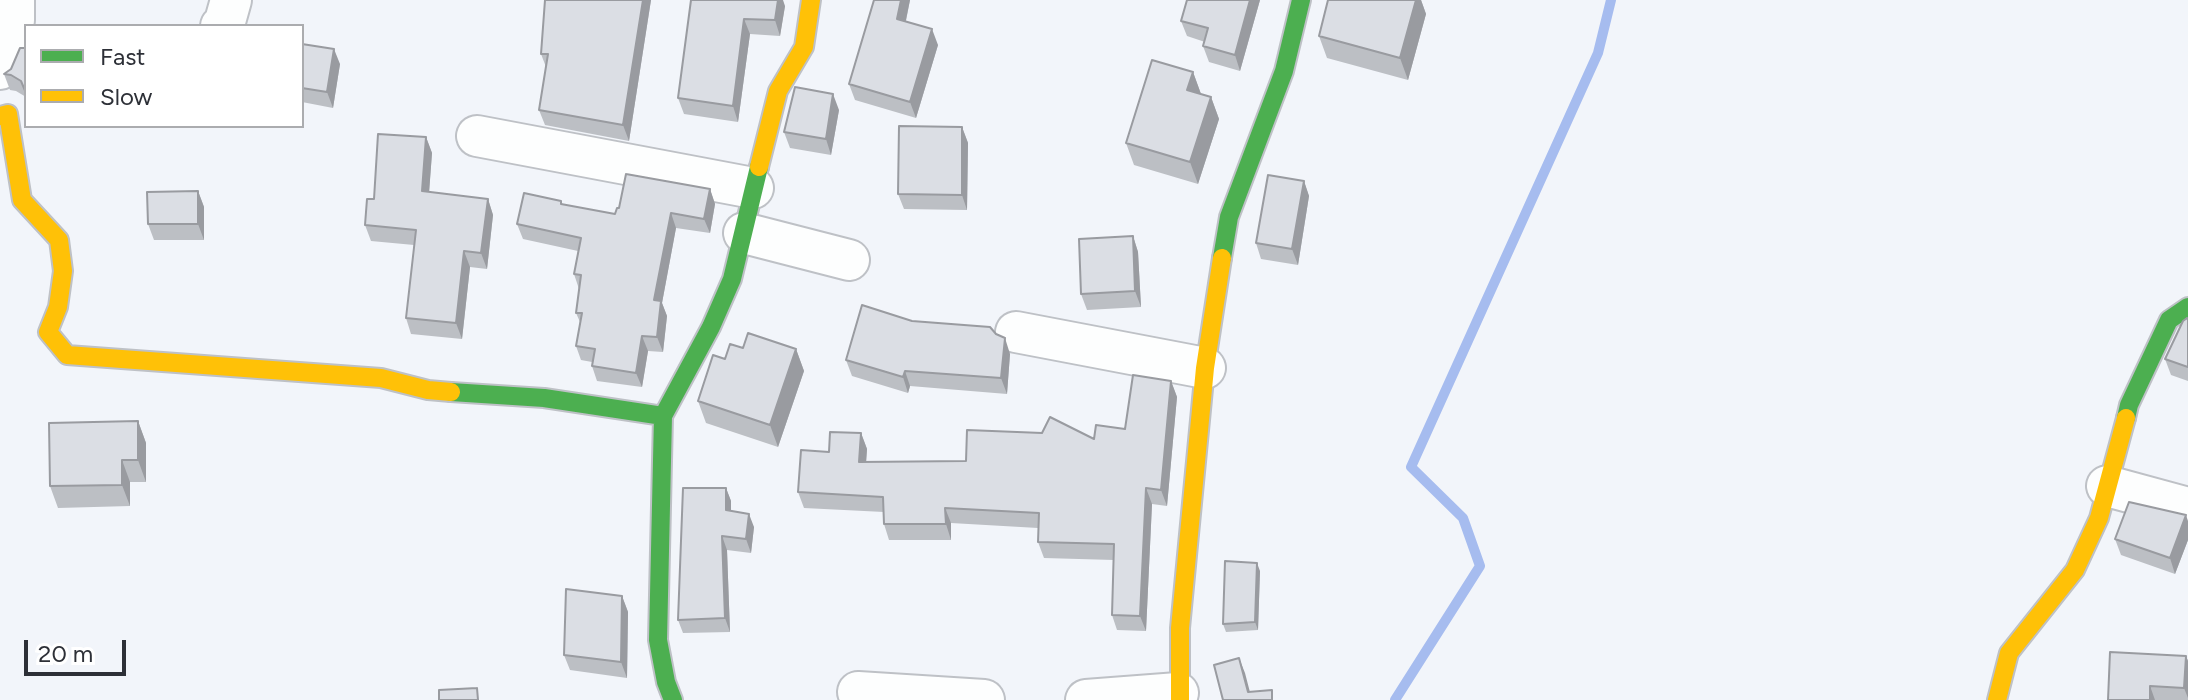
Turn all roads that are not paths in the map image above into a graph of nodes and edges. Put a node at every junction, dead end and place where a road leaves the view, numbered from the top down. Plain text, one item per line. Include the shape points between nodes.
1 (14, 0) edge
2 (231, 0) edge
3 (811, 0) edge
4 (1301, 0) edge
5 (224, 24) edge
6 (8, 61) edge
7 (4, 115) edge
8 (477, 136) dead end
9 (753, 188) junction
10 (744, 233) junction
11 (849, 260) dead end
12 (2188, 307) edge
13 (1016, 332) dead end
14 (1205, 368) junction
15 (663, 416) junction
16 (2107, 486) junction
17 (2188, 508) edge
18 (858, 692) dead end
19 (1179, 697) edge
20 (673, 700) edge
21 (984, 700) edge
22 (1086, 700) edge
23 (1997, 700) edge

1 - 6 street
2 - 5 street
3 - 9 street via 804,47 778,91
4 - 14 street via 1284,71 1229,217
6 - 7 street
7 - 15 street via 22,200 59,240 63,271 48,332 67,355 381,378 428,390 544,398
8 - 9 street
9 - 10 street
10 - 11 street
10 - 15 street via 711,327
12 - 16 street via 2169,320 2149,360 2129,405
13 - 14 street
14 - 19 street via 1180,628
15 - 20 street via 658,640
16 - 17 street
16 - 23 street via 2075,570 2009,653
18 - 21 street
19 - 22 street

